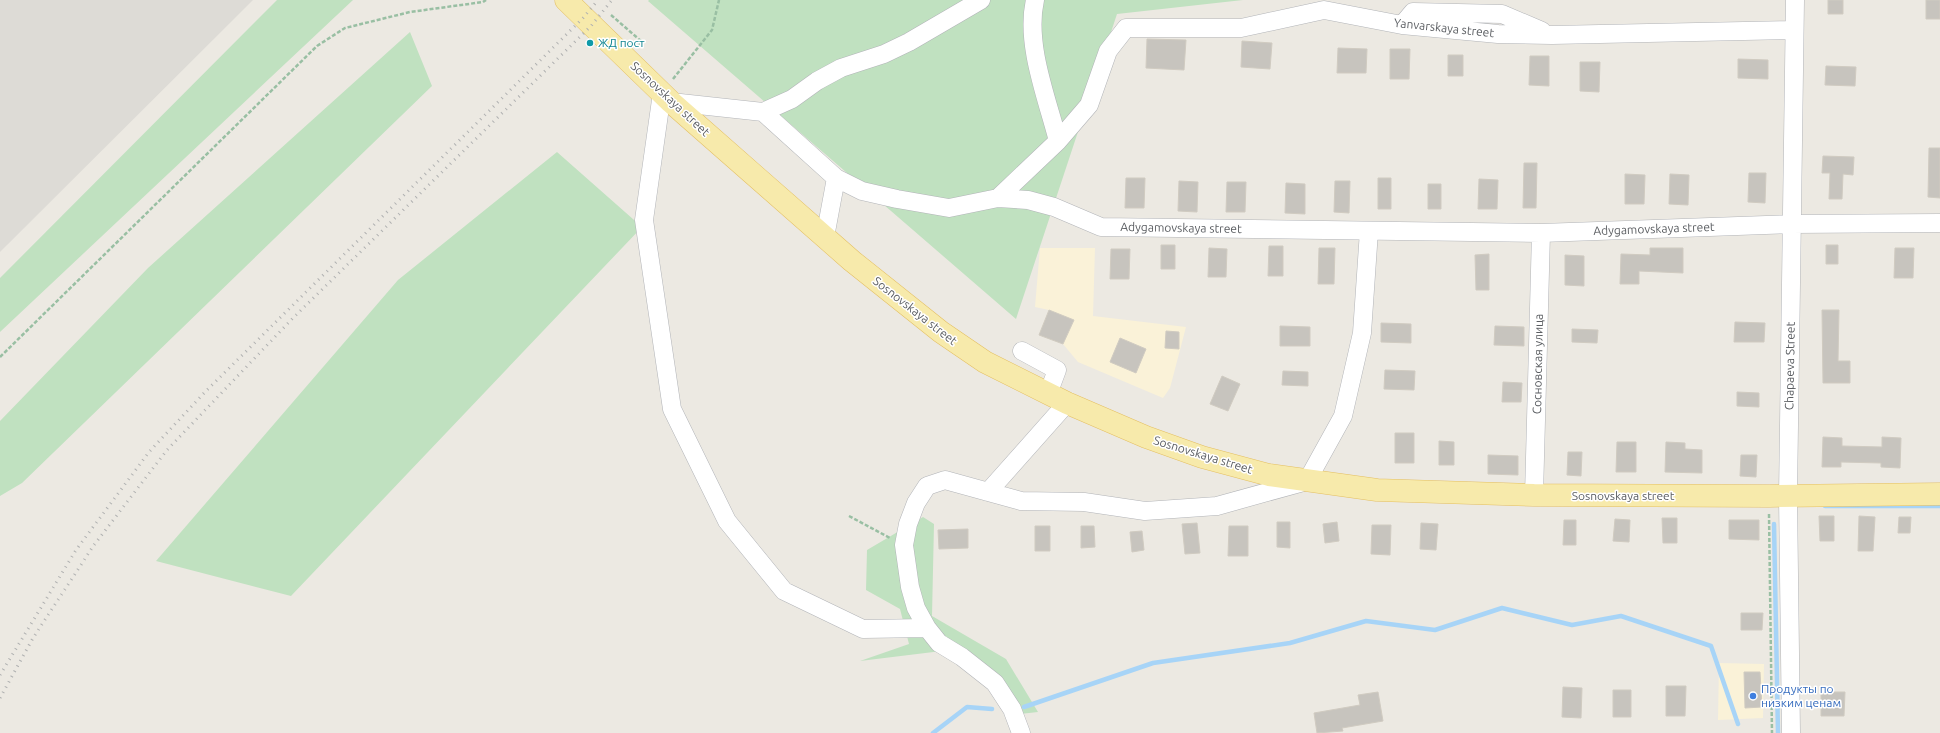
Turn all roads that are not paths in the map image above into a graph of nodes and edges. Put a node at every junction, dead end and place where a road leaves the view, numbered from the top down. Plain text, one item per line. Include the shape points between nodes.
1 (566, 0) edge
2 (981, 0) edge
3 (1035, 0) edge
4 (1794, 0) edge
5 (1794, 30) junction
6 (667, 98) junction
7 (763, 112) junction
8 (1058, 141) junction
9 (836, 178) junction
10 (998, 198) junction
11 (1940, 223) edge
12 (1791, 224) junction
13 (1369, 231) junction
14 (1541, 233) junction
15 (824, 237) junction
16 (1022, 351) dead end
17 (1048, 394) junction
18 (1067, 403) junction
19 (1307, 481) junction
20 (988, 492) junction
21 (1940, 494) edge
22 (1534, 495) junction
23 (1778, 496) junction
24 (927, 628) junction
25 (1021, 733) edge
26 (1791, 733) edge

1 - 6 main road, Sosnovskaya street
2 - 7 street via 909,42 884,54 841,68 792,99
3 - 8 street via 1035,56
4 - 5 street, Chapaeva Street
5 - 8 street, Yanvarskaya street via 1498,34 1402,25 1324,10 1241,28 1126,28 1108,51 1089,105
5 - 12 street, Chapaeva Street
6 - 7 street
6 - 15 main road, Sosnovskaya street
6 - 24 street via 644,220 645,228 672,409 723,514 784,591 863,629
7 - 9 street, Adygamovskaya street
8 - 10 street
9 - 10 street, Adygamovskaya street via 862,191 950,208
9 - 15 street
10 - 13 street, Adygamovskaya street via 1028,200 1054,207 1101,227
11 - 12 street, Adygamovskaya street
12 - 14 street, Adygamovskaya street
12 - 23 street, Chapaeva Street
13 - 14 street, Adygamovskaya street
13 - 19 street via 1362,333 1343,416
14 - 22 street, Сосновская улица
15 - 17 main road, Sosnovskaya street via 940,332 985,362
16 - 17 street via 1057,370
17 - 18 main road, Sosnovskaya street
18 - 19 main road, Sosnovskaya street via 1146,437 1202,457 1269,475
18 - 20 street
19 - 20 street, Sosnovskaya street via 1217,506 1145,511 1084,502 1021,501
19 - 22 main road, Sosnovskaya street via 1377,490
20 - 24 street, Sosnovskaya street via 945,480 927,486 916,504 908,524 904,546 910,588 916,608
21 - 23 main road, Sosnovskaya street
22 - 23 main road, Sosnovskaya street
23 - 26 street, Chapaeva Street
24 - 25 street via 940,643 995,683 1012,709

